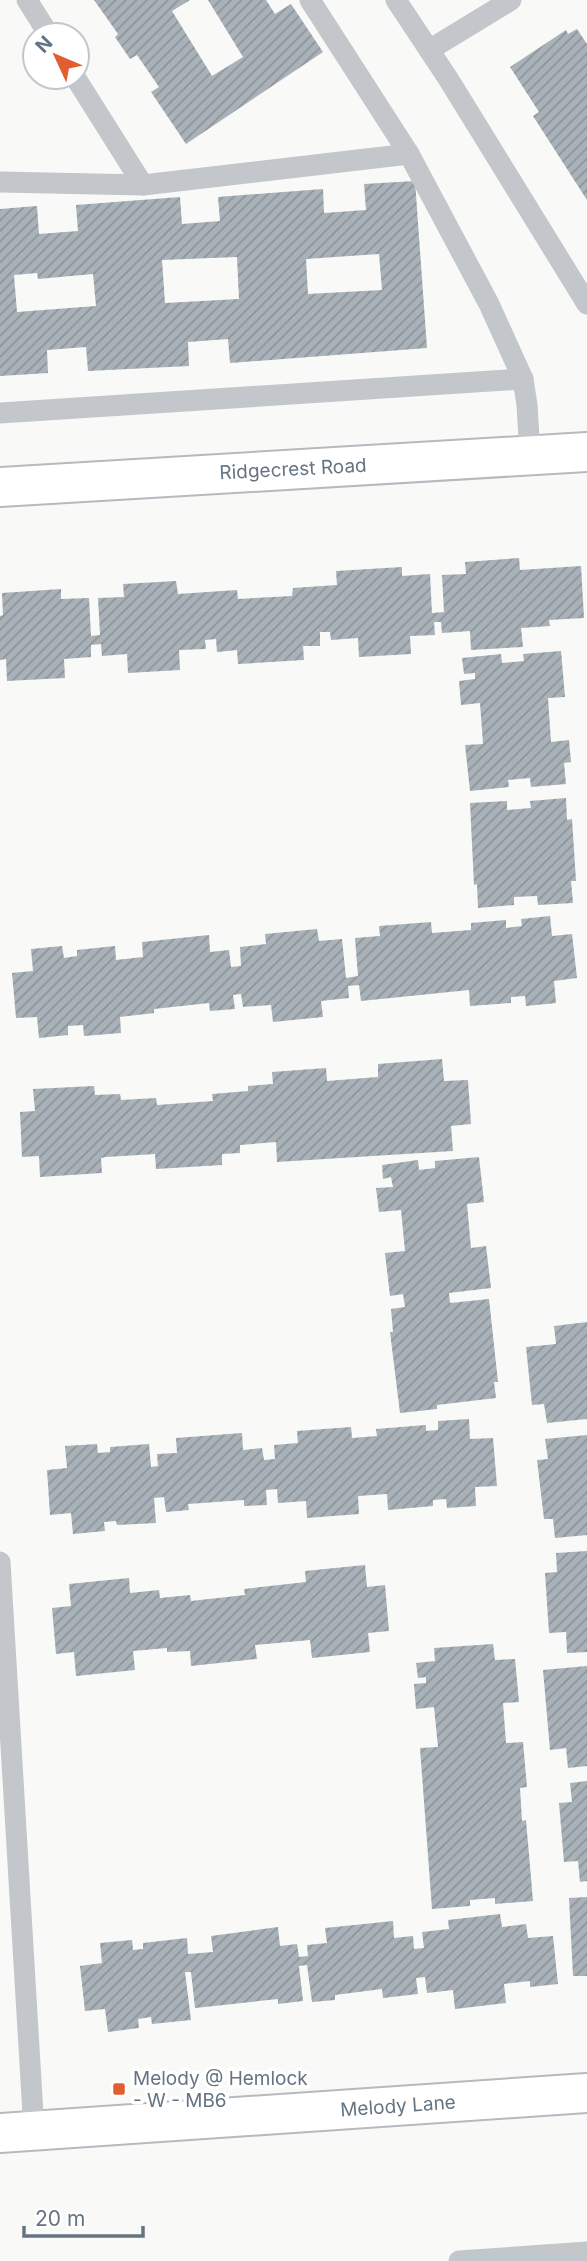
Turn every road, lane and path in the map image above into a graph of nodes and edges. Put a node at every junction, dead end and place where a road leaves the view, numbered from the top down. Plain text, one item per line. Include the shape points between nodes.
1 (27, 0) edge
2 (310, 0) edge
3 (396, 0) edge
4 (511, 0) edge
5 (40, 21) edge
6 (429, 50) junction
7 (84, 91) edge
8 (409, 154) junction
9 (0, 182) edge
10 (143, 185) junction
11 (587, 304) edge
12 (523, 379) junction
13 (0, 413) edge
14 (587, 452) edge
15 (530, 455) junction
16 (0, 487) edge
17 (0, 1562) edge
18 (587, 2093) edge
19 (17, 2132) edge
20 (587, 2252) edge
21 (459, 2261) edge

1 - 5 lane
2 - 8 lane
3 - 6 lane
4 - 6 lane
6 - 11 lane
7 - 10 lane
8 - 10 lane
8 - 12 lane via 489,304
9 - 10 lane
12 - 13 lane
12 - 15 lane
14 - 15 street, Ridgecrest Road
15 - 16 street, Ridgecrest Road
17 - 19 lane
18 - 19 street, Melody Lane
20 - 21 lane

